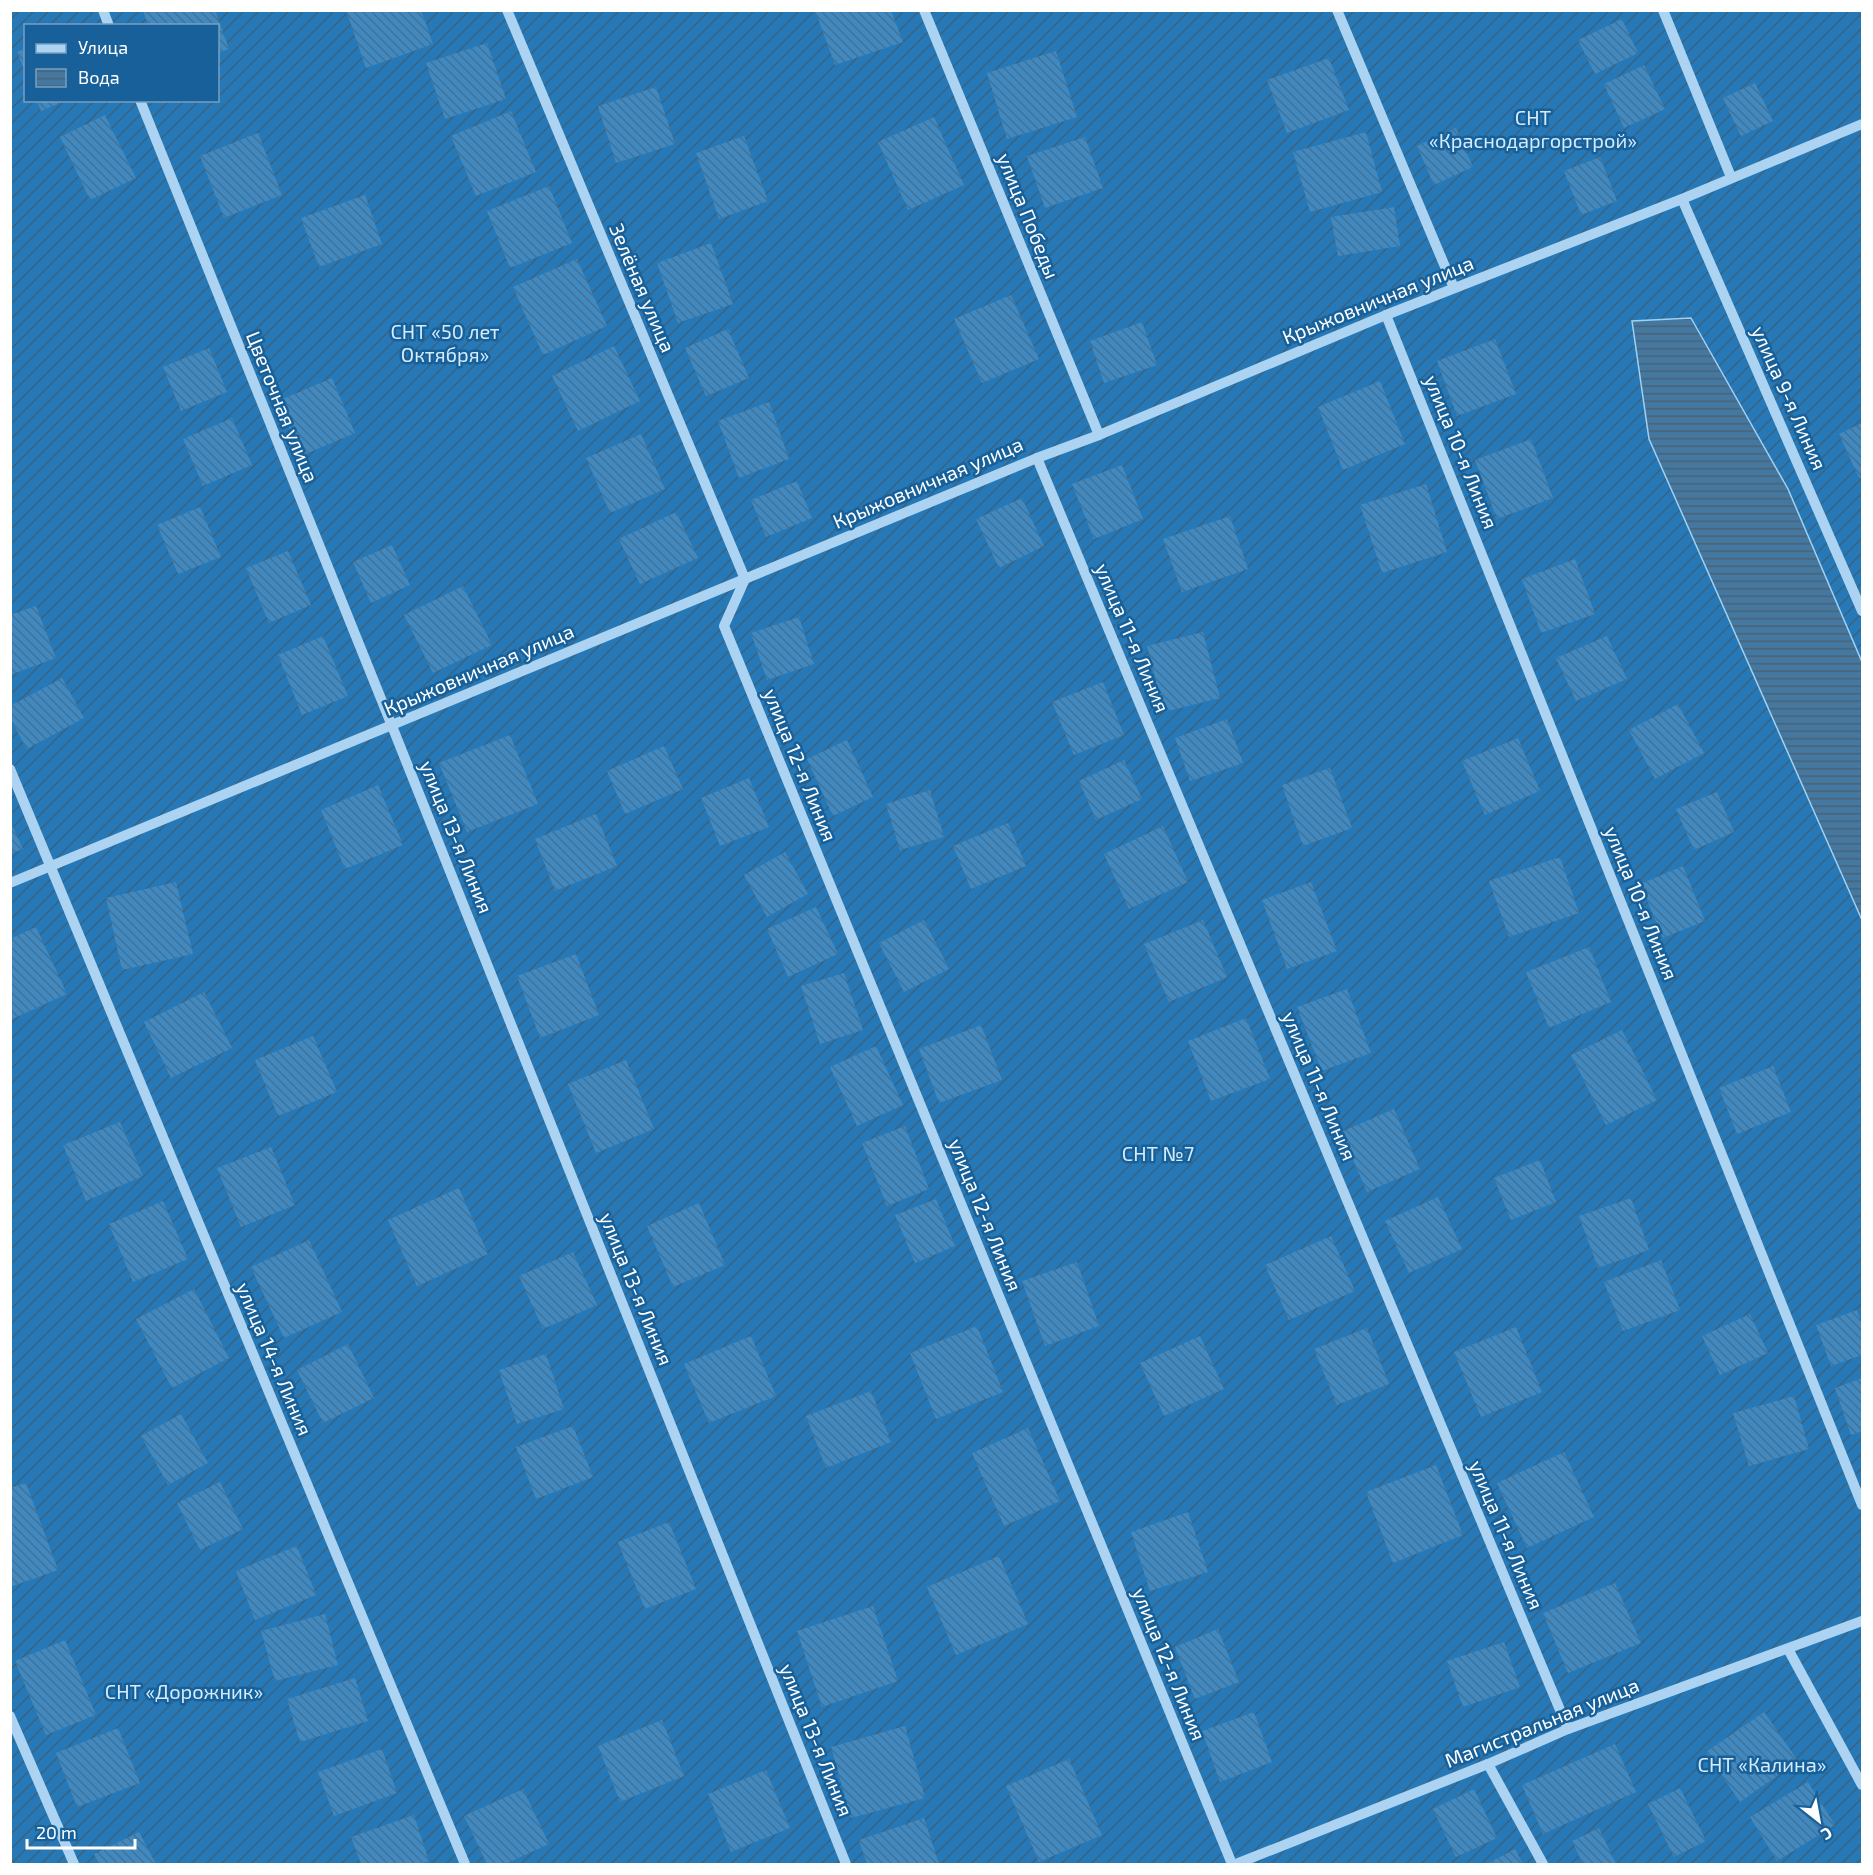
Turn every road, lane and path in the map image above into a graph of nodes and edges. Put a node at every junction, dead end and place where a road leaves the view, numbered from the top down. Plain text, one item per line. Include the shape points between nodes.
1 (507, 10) edge
2 (924, 10) edge
3 (1337, 10) edge
4 (1663, 10) edge
5 (141, 102) edge
6 (1863, 124) edge
7 (1731, 177) junction
8 (1682, 199) junction
9 (1454, 288) junction
10 (1386, 315) junction
11 (1099, 435) junction
12 (1037, 458) junction
13 (745, 579) junction
14 (1863, 611) edge
15 (392, 726) junction
16 (10, 769) edge
17 (51, 867) junction
18 (10, 883) edge
19 (1863, 1505) edge
20 (1863, 1621) edge
21 (1788, 1649) junction
22 (10, 1716) edge
23 (1568, 1729) junction
24 (1488, 1764) junction
25 (1863, 1785) edge
26 (74, 1864) edge
27 (465, 1864) edge
28 (846, 1864) edge
29 (1234, 1864) edge
30 (1544, 1864) edge

1 - 13 street, Зелёная улица
2 - 11 street, улица Победы
3 - 9 street
4 - 7 street
5 - 15 street, Цветочная улица
6 - 7 street, Крыжовничная улица
7 - 8 street, Крыжовничная улица
8 - 9 street, Крыжовничная улица
8 - 14 street, улица 9-я Линия
9 - 10 street, Крыжовничная улица
10 - 11 street, Крыжовничная улица
10 - 19 street, улица 10-я Линия
11 - 12 street, Крыжовничная улица
12 - 13 street, Крыжовничная улица
12 - 23 street, улица 11-я Линия
13 - 15 street, Крыжовничная улица
13 - 29 street, улица 12-я Линия via 724,626
15 - 17 street, Крыжовничная улица
15 - 28 street, улица 13-я Линия
16 - 17 street, улица 14-я Линия
17 - 18 street, Крыжовничная улица
17 - 27 street, улица 14-я Линия
20 - 21 street, Магистральная улица
21 - 23 street, Магистральная улица
21 - 25 street
22 - 26 street
23 - 24 street, Магистральная улица
24 - 29 street, Магистральная улица
24 - 30 street

